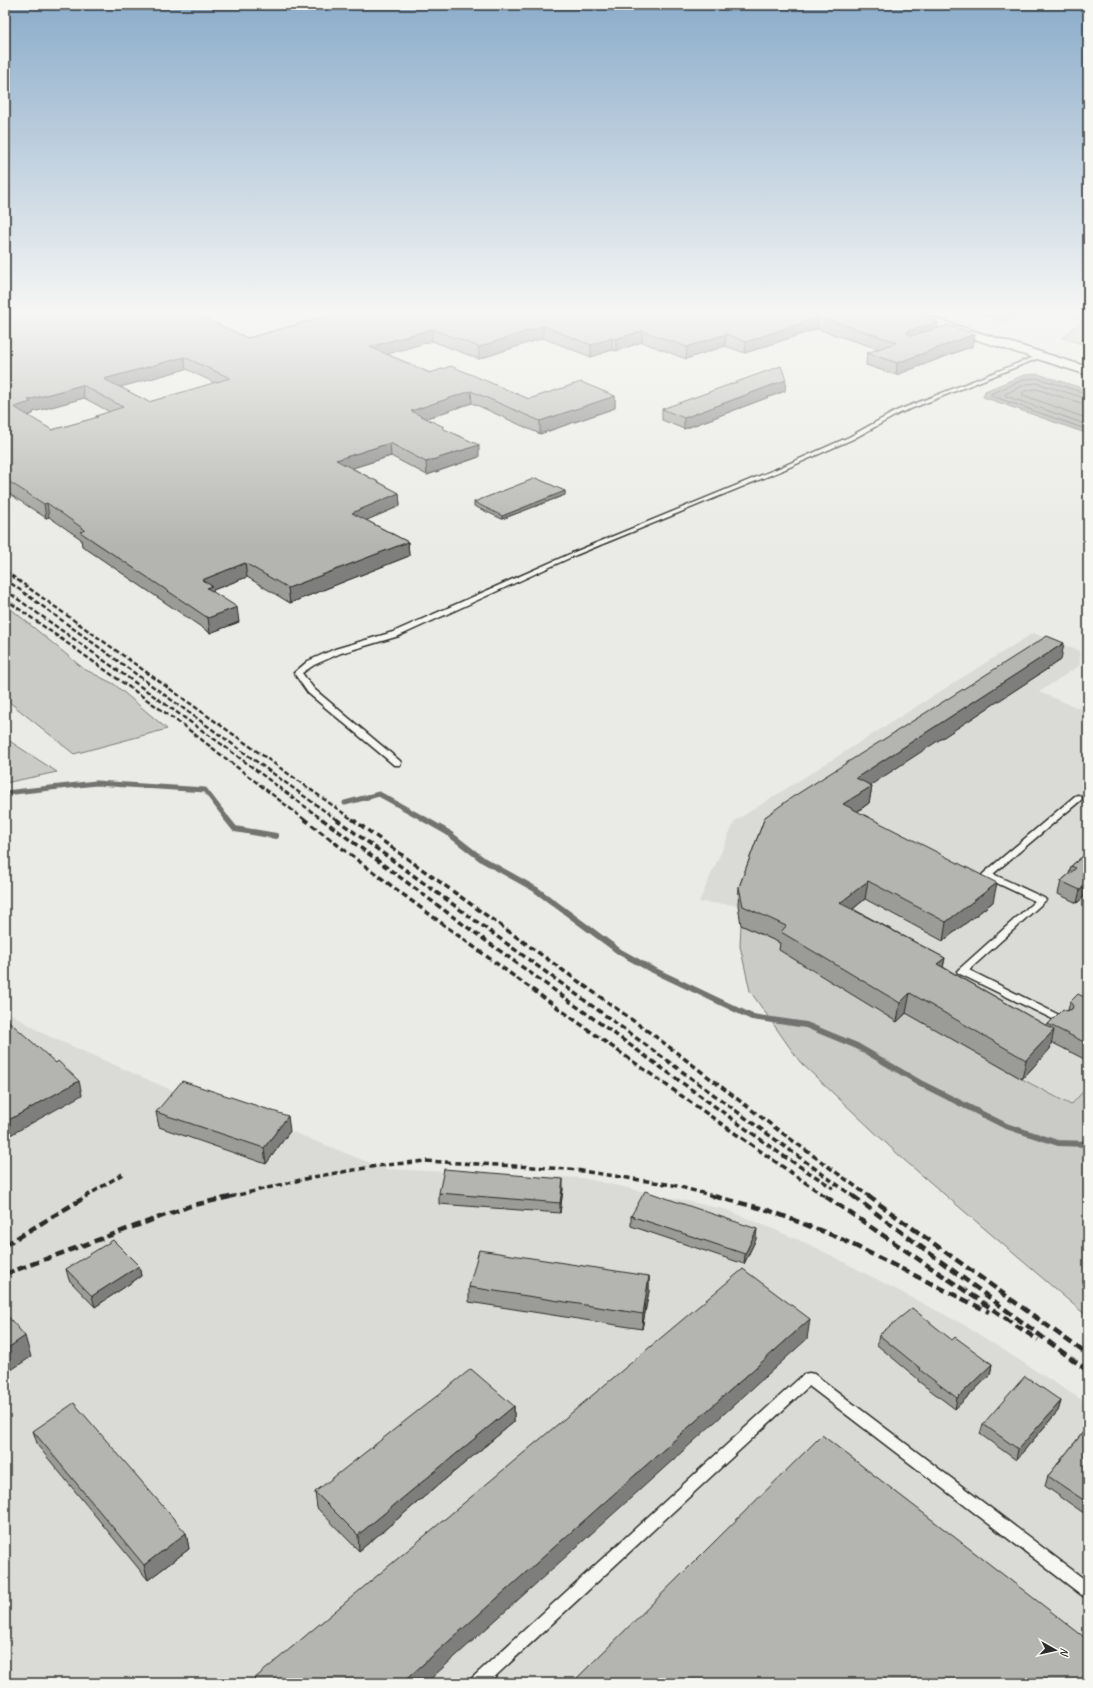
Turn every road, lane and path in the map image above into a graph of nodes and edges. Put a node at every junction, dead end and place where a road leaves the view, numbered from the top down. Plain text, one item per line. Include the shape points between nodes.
1 (955, 390) edge
2 (397, 763) dead end
3 (1078, 798) dead end
4 (1063, 1021) edge
5 (1088, 1591) edge
6 (477, 1683) edge

1 - 2 lane via 898,412 851,438 781,469 574,554 396,634 338,652 310,664 298,673 311,691
3 - 4 lane via 987,875 1041,900 962,971
5 - 6 lane via 809,1378

